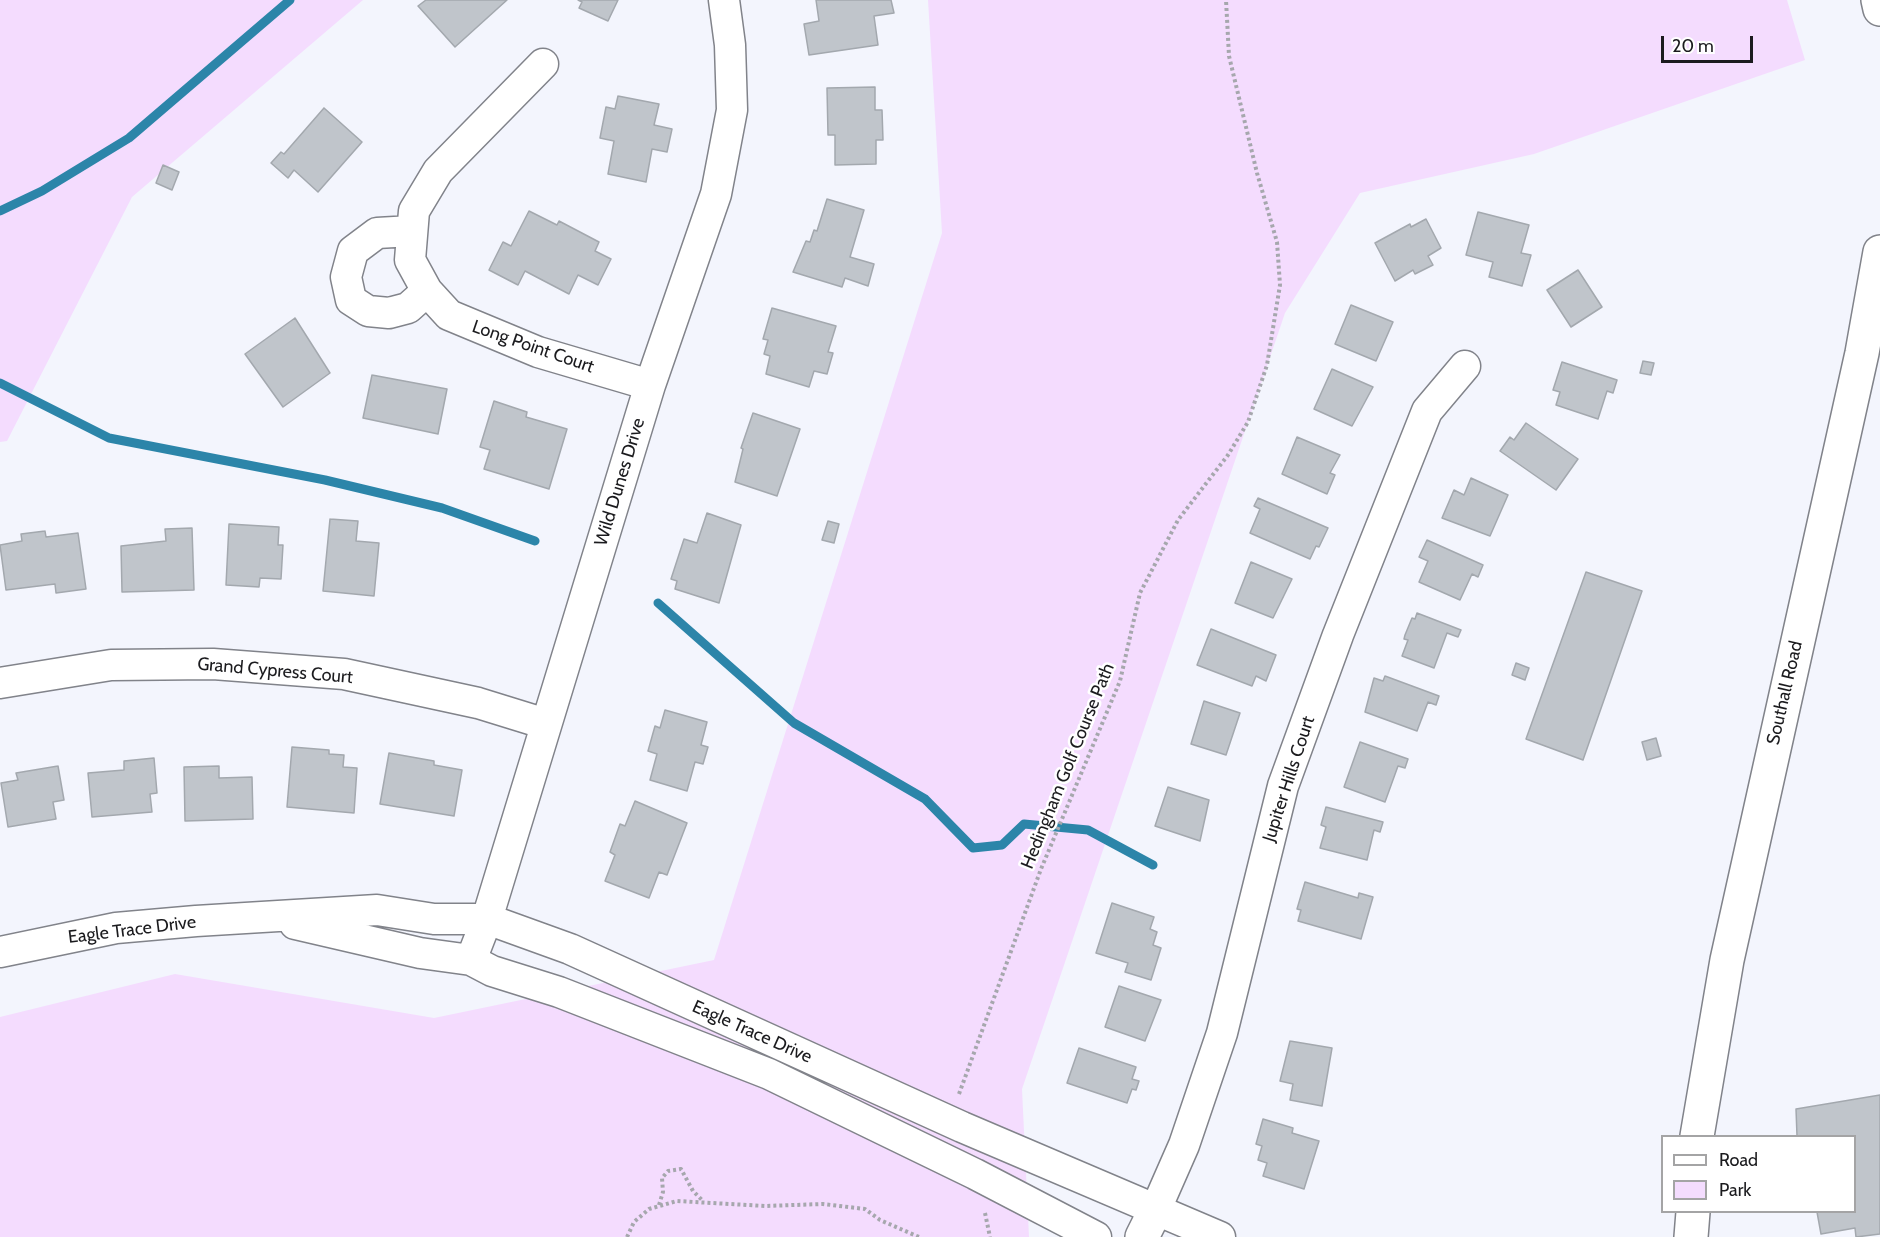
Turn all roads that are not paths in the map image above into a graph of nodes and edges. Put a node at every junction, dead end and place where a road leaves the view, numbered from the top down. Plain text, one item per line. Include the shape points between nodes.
1 (724, 0) edge
2 (1878, 0) edge
3 (1880, 9) edge
4 (543, 64) dead end
5 (412, 231) junction
6 (1880, 252) edge
7 (427, 291) junction
8 (1465, 366) dead end
9 (650, 385) junction
10 (0, 683) edge
11 (546, 724) junction
12 (266, 917) junction
13 (487, 919) junction
14 (0, 952) edge
15 (471, 960) junction
16 (1697, 1135) edge
17 (1693, 1213) edge
18 (1149, 1224) edge
19 (1095, 1237) edge
20 (1220, 1237) edge
21 (1691, 1237) edge

1 - 9 street, Wild Dunes Drive via 732,110 716,194
2 - 3 street
4 - 5 street, Long Point Court via 438,171 414,211
5 - 7 street, Long Point Court via 410,260
5 - 7 street via 377,233 353,251 346,278 351,300 368,311 389,313 408,308
6 - 16 street, Southall Road via 1862,353 1727,960
7 - 9 street, Long Point Court via 449,315 474,326 538,352
8 - 18 street, Jupiter Hills Court via 1427,411 1338,635 1283,786 1222,1033 1184,1145
9 - 11 street, Wild Dunes Drive
10 - 11 street, Grand Cypress Court via 111,665 213,664 344,674 478,704
11 - 13 street, Wild Dunes Drive
12 - 13 street, Eagle Trace Drive via 377,910 434,919
12 - 14 street, Eagle Trace Drive via 117,928
12 - 15 street, Eagle Trace Drive via 410,951
13 - 15 street, Wild Dunes Drive
13 - 18 street, Eagle Trace Drive via 570,949 962,1128
15 - 19 street, Eagle Trace Drive via 769,1074
17 - 21 street
18 - 20 street, Eagle Trace Drive

